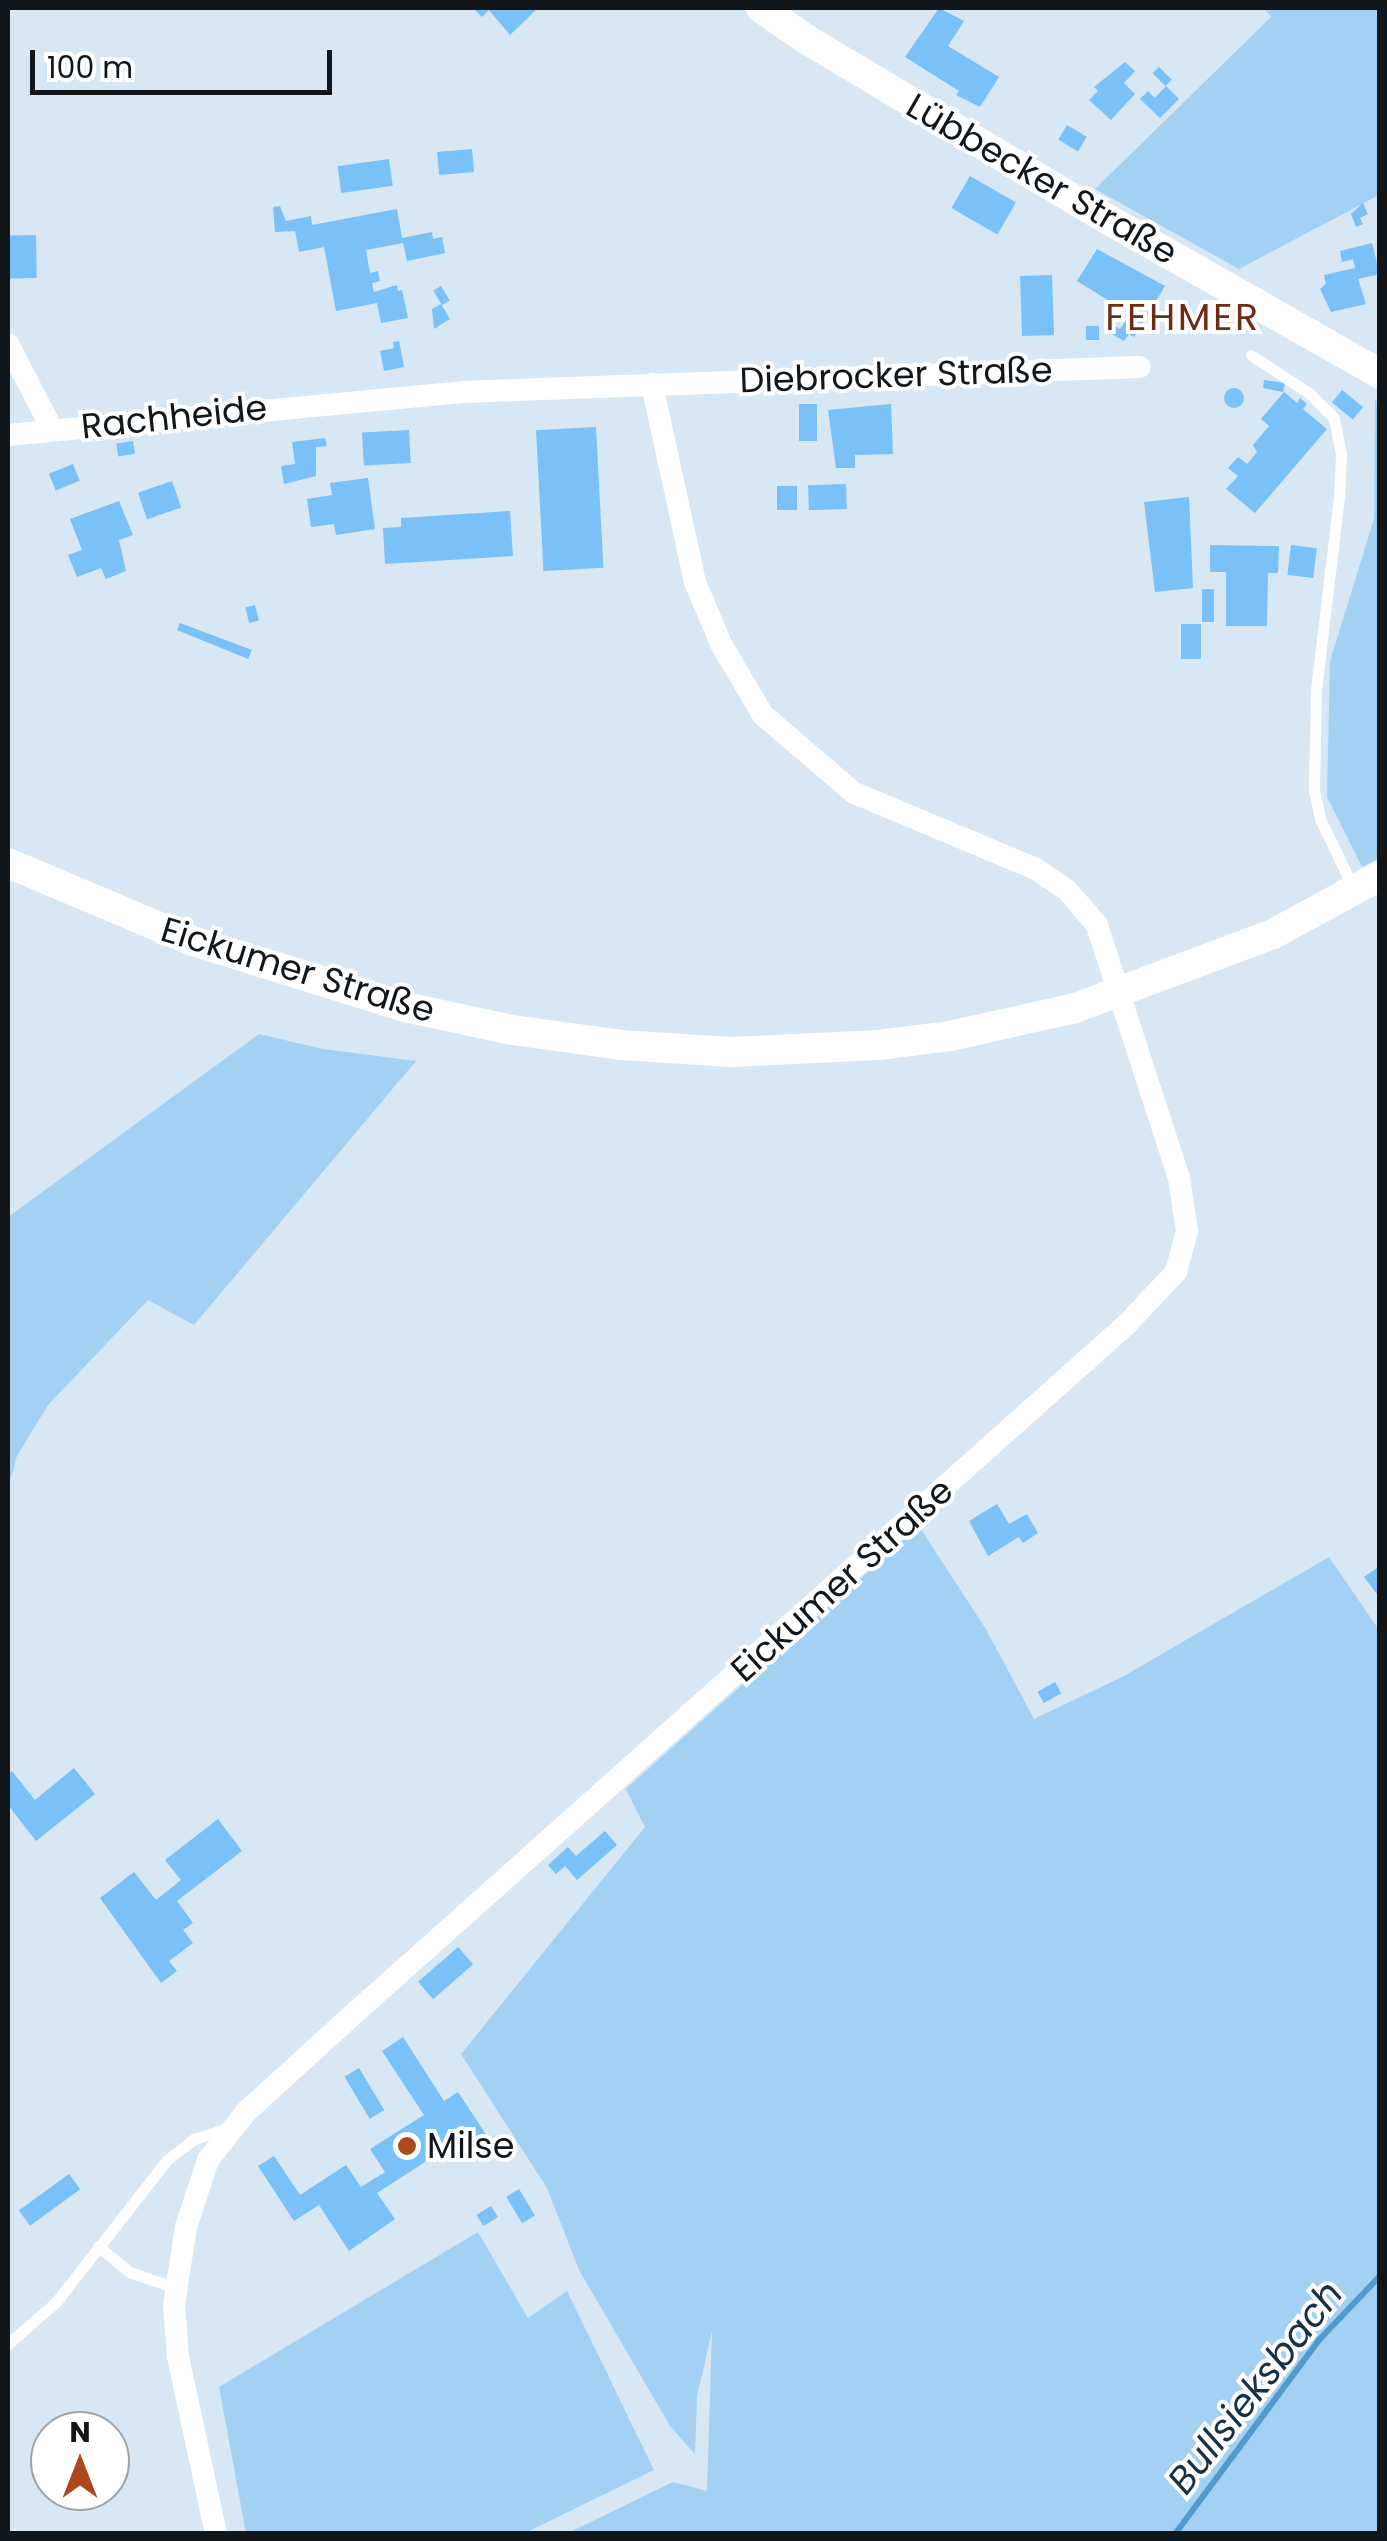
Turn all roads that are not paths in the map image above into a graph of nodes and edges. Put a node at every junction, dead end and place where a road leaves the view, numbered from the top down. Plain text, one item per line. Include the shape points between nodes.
1 (761, 8) edge
2 (8, 344) edge
3 (1251, 355) dead end
4 (1140, 366) dead end
5 (1380, 374) edge
6 (654, 395) junction
7 (340, 400) joint
8 (52, 429) junction
9 (8, 436) edge
10 (8, 864) edge
11 (1367, 884) edge
12 (1119, 994) junction
13 (236, 2126) junction
14 (98, 2246) junction
15 (176, 2288) junction
16 (8, 2344) edge
17 (216, 2534) edge

1 - 5 main road, Lübbecker Straße via 1086,206
2 - 8 street
3 - 11 lane via 1334,418 1339,498 1318,672 1314,790 1320,820
4 - 6 street, Diebrocker Straße
6 - 7 street, Diebrocker Straße
6 - 12 street via 702,600 744,686 772,724 854,793 998,851 1066,890 1096,925
7 - 8 street, Rachheide
8 - 9 street, Rachheide
10 - 12 main road, Eickumer Straße via 297,976 494,1026 621,1045 731,1052 879,1045 950,1036
11 - 12 main road via 1273,934
12 - 13 street, Eickumer Straße via 1185,1205 1176,1272 1128,1324
13 - 14 lane via 194,2139 167,2160
13 - 15 street, Eickumer Straße via 208,2160 186,2227
14 - 15 lane via 130,2272
14 - 16 lane via 56,2302
15 - 17 street, Eickumer Straße via 178,2356

